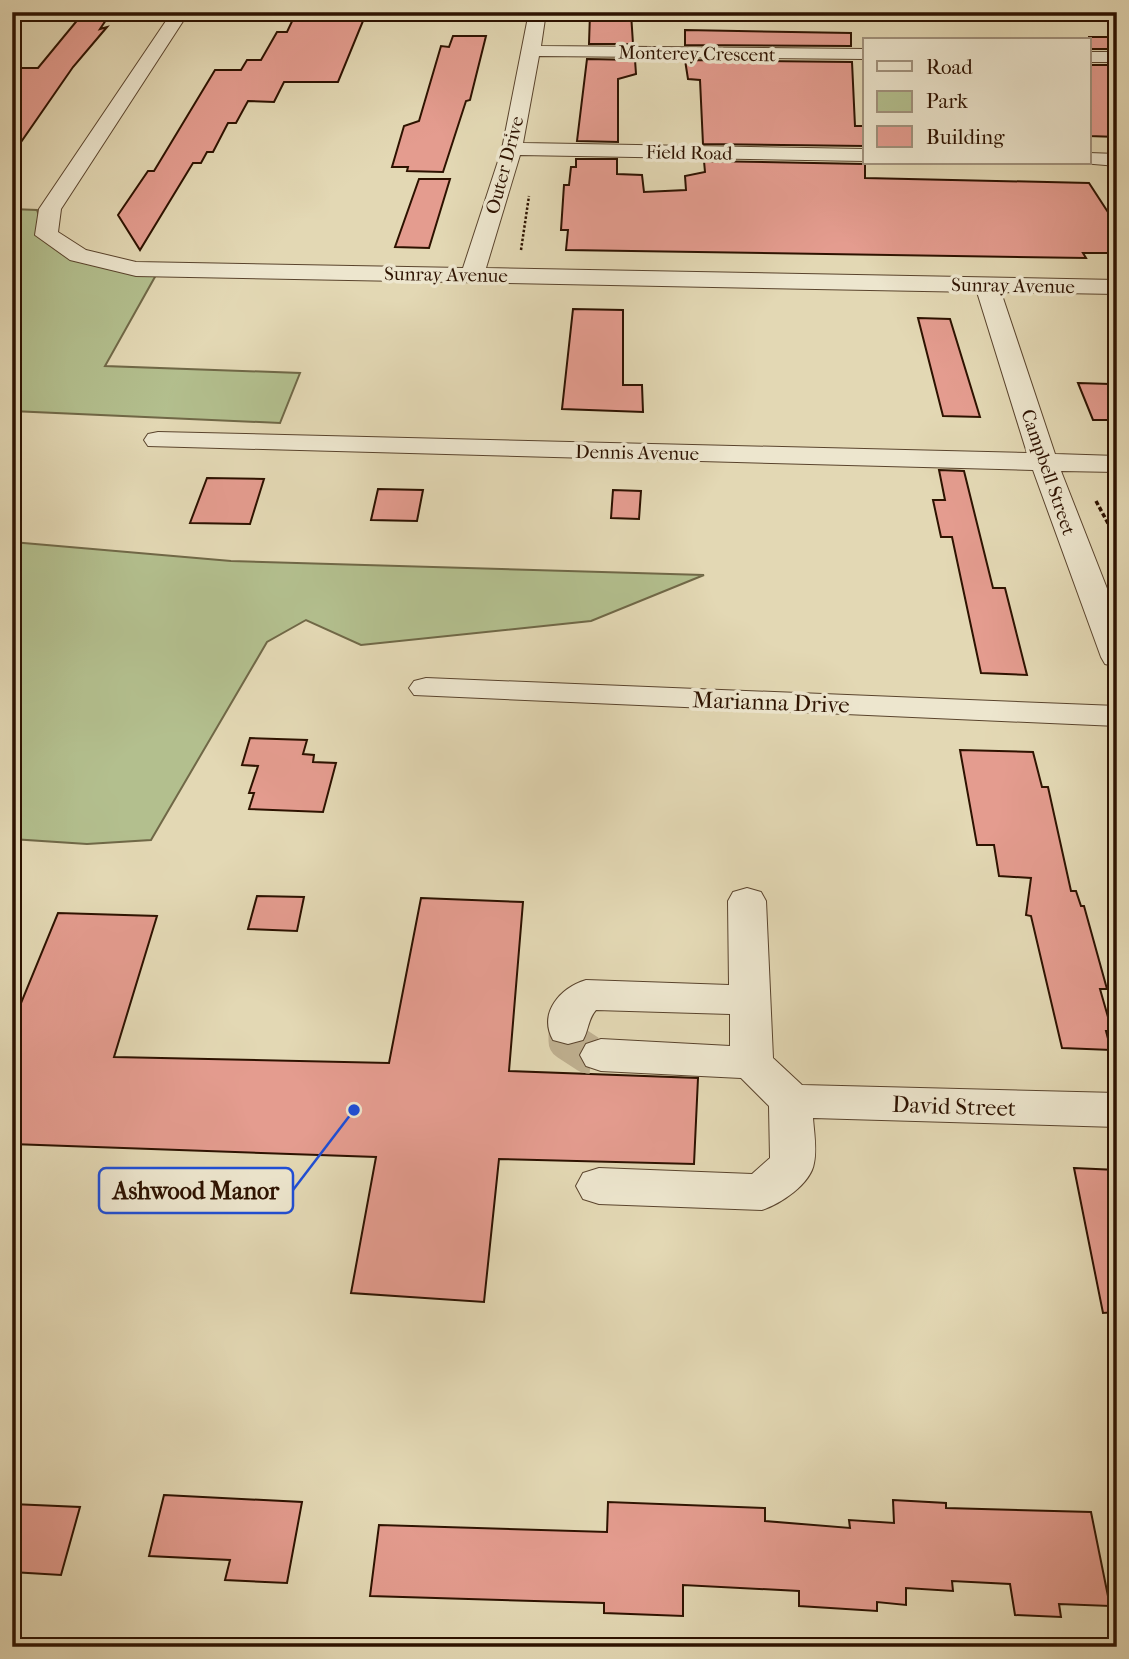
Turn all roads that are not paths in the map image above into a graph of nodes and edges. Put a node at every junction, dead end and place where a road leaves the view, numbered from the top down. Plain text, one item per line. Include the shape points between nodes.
1 (181, 12) edge
2 (538, 12) edge
3 (529, 51) junction
4 (863, 54) edge
5 (1090, 57) edge
6 (1117, 57) edge
7 (512, 149) junction
8 (863, 155) edge
9 (1090, 159) edge
10 (1117, 160) edge
11 (472, 275) junction
12 (987, 285) junction
13 (1117, 287) edge
14 (158, 440) dead end
15 (1044, 462) junction
16 (1117, 464) edge
17 (1117, 657) edge
18 (426, 688) dead end
19 (1117, 716) edge
20 (747, 901) dead end
21 (749, 1000) junction
22 (568, 1029) dead end
23 (601, 1055) tunnel mouth
24 (752, 1063) junction
25 (791, 1101) junction
26 (1117, 1110) edge
27 (599, 1186) dead end

1 - 11 street, Sunray Avenue via 50,209 46,235 78,255 136,269
2 - 3 street, Outer Drive
3 - 4 street, Monterey Crescent
3 - 7 street, Outer Drive
5 - 6 street
7 - 8 street, Field Road
7 - 11 street, Outer Drive
9 - 10 street
11 - 12 street, Sunray Avenue
12 - 13 street, Sunray Avenue
12 - 15 street, Campbell Street
14 - 15 street, Dennis Avenue
15 - 16 street, Dennis Avenue
15 - 17 street, Campbell Street
18 - 19 street, Marianna Drive
20 - 21 street
21 - 22 street via 586,995 569,1013
21 - 24 street
23 - 24 street
24 - 25 street
25 - 26 street, David Street
25 - 27 street via 792,1164 762,1192

